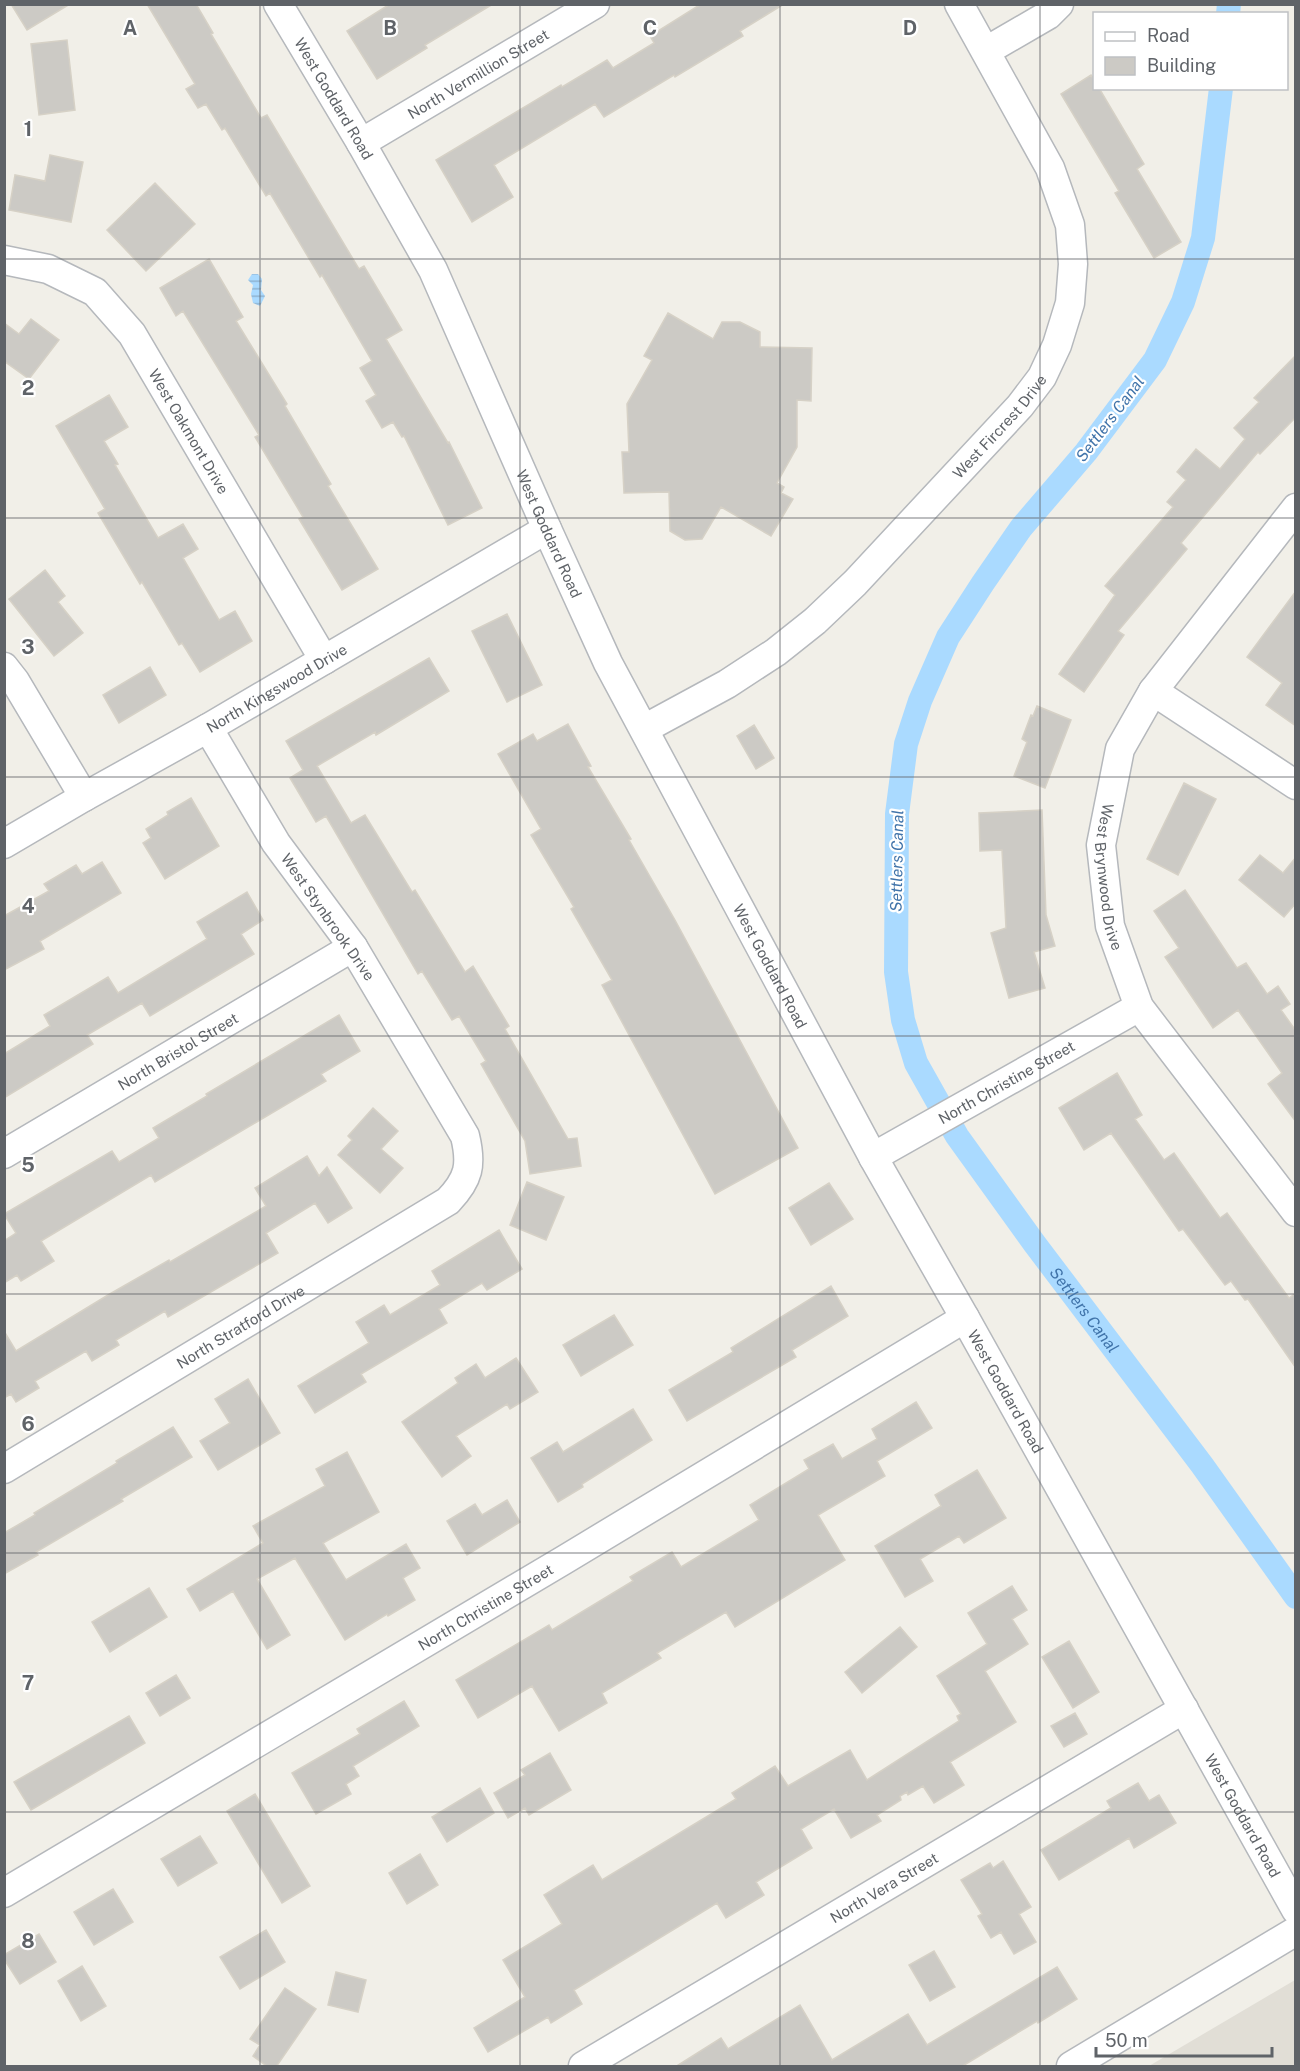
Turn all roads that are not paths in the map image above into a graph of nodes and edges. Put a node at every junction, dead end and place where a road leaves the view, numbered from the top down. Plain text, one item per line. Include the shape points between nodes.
1 (278, 4) edge
2 (595, 4) edge
3 (959, 4) edge
4 (1059, 4) edge
5 (986, 51) junction
6 (361, 143) junction
7 (4, 260) edge
8 (1296, 508) edge
9 (547, 529) junction
10 (324, 660) junction
11 (4, 667) edge
12 (1153, 691) junction
13 (208, 728) junction
14 (644, 729) junction
15 (1296, 785) edge
16 (84, 797) junction
17 (4, 844) edge
18 (353, 947) junction
19 (1139, 1006) junction
20 (4, 1154) edge
21 (873, 1157) junction
22 (468, 1174) joint
23 (1296, 1212) edge
24 (965, 1318) junction
25 (4, 1469) edge
26 (1184, 1709) junction
27 (4, 1893) edge
28 (1296, 1910) edge
29 (1296, 1931) edge
30 (583, 2067) edge
31 (1071, 2067) edge

1 - 6 street, West Goddard Road
2 - 6 street, North Vermillion Street
3 - 5 street, West Fircrest Drive
4 - 5 street via 1048,15
5 - 14 street, West Fircrest Drive via 1050,168 1070,225 1070,303 1042,377 855,583 815,621 727,684
6 - 9 street, West Goddard Road via 433,270
7 - 10 street, West Oakmont Drive via 48,269 95,292 132,334
8 - 12 street, West Brynwood Drive
9 - 10 street, North Kingswood Drive
9 - 14 street, West Goddard Road via 608,663
10 - 13 street, North Kingswood Drive
11 - 16 street
12 - 15 street
12 - 19 street, West Brynwood Drive via 1120,749 1101,845 1110,926
13 - 16 street, North Kingswood Drive
13 - 18 street, West Stynbrook Drive via 276,843
14 - 21 street, West Goddard Road
16 - 17 street, North Kingswood Drive
18 - 20 street, North Bristol Street
18 - 22 street, West Stynbrook Drive via 465,1136 470,1155
19 - 21 street, North Christine Street
19 - 23 street, West Brynwood Drive
21 - 24 street, West Goddard Road
22 - 25 street, North Stratford Drive via 448,1201
24 - 26 street, West Goddard Road
24 - 27 street, North Christine Street
26 - 28 street, West Goddard Road
26 - 30 street, North Vera Street
29 - 31 street

